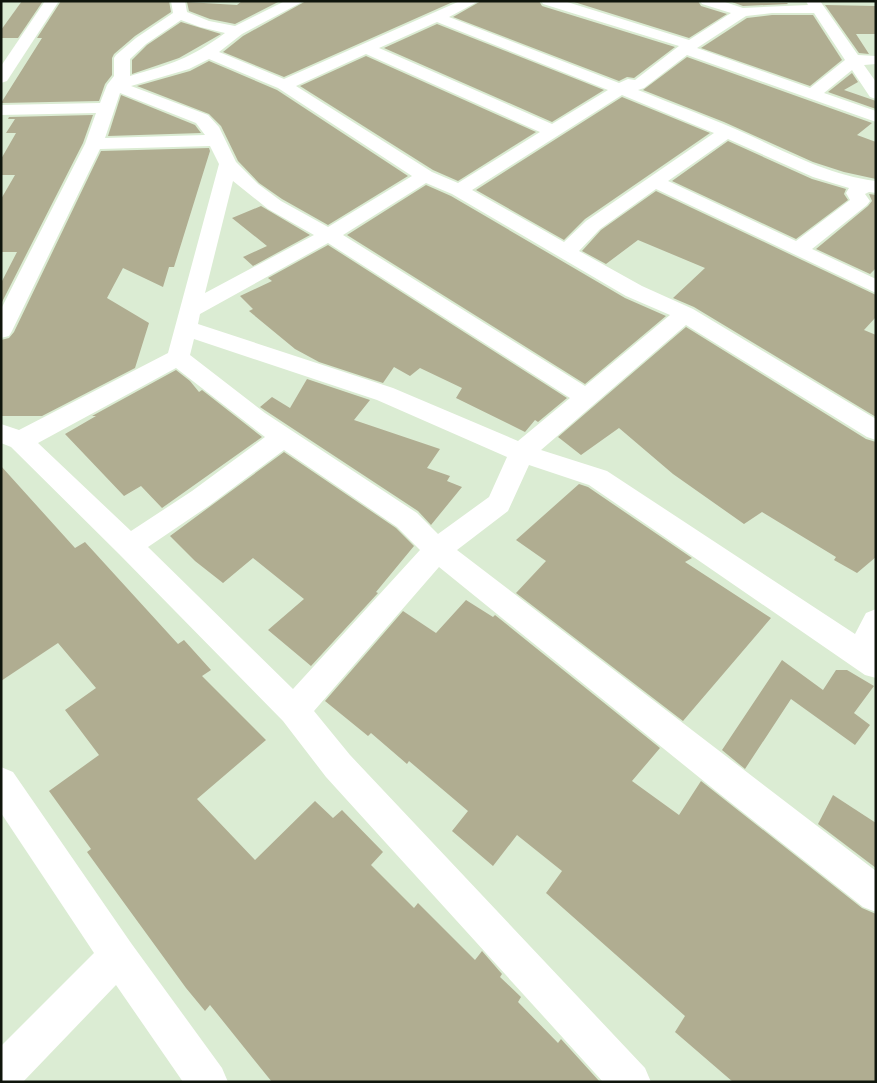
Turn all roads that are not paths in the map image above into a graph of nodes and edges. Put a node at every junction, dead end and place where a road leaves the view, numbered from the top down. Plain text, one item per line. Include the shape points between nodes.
1 (52, 1) edge
2 (297, 1) edge
3 (472, 1) edge
4 (548, 1) edge
5 (708, 1) edge
6 (816, 5) edge
7 (179, 8) edge
8 (435, 9) edge
9 (742, 12) junction
10 (237, 31) junction
11 (687, 47) junction
12 (368, 49) junction
13 (208, 53) junction
14 (854, 60) junction
15 (876, 60) edge
16 (1, 78) edge
17 (115, 85) junction
18 (284, 85) junction
19 (620, 90) junction
20 (876, 94) edge
21 (811, 95) junction
22 (105, 108) junction
23 (1, 110) edge
24 (876, 117) edge
25 (553, 131) junction
26 (726, 132) junction
27 (217, 140) junction
28 (94, 144) junction
29 (228, 164) junction
30 (425, 176) junction
31 (654, 180) junction
32 (870, 187) edge
33 (459, 190) junction
34 (329, 235) junction
35 (799, 249) junction
36 (566, 252) junction
37 (876, 287) edge
38 (685, 314) junction
39 (188, 319) junction
40 (1, 331) edge
41 (178, 356) junction
42 (585, 397) junction
43 (876, 431) edge
44 (10, 437) edge
45 (282, 438) junction
46 (521, 453) junction
47 (129, 546) junction
48 (437, 550) junction
49 (876, 622) edge
50 (868, 659) edge
51 (294, 711) junction
52 (1, 783) edge
53 (876, 894) edge
54 (118, 956) junction
55 (1, 1075) edge
56 (208, 1082) edge
57 (631, 1082) edge

1 - 16 street
2 - 10 street
3 - 8 street via 454,9
4 - 11 street
5 - 9 street
6 - 9 street
6 - 14 street
7 - 10 street via 206,24
7 - 17 street via 122,58 122,77
8 - 12 street
8 - 19 street
9 - 11 street
10 - 13 street
11 - 19 street via 638,85 628,84
11 - 21 street
12 - 18 street
12 - 25 street
13 - 17 street via 183,66
13 - 18 street
14 - 15 street
14 - 20 street
14 - 21 street
17 - 22 street
17 - 27 street via 202,119
18 - 30 street
19 - 25 street
19 - 26 street
21 - 24 street
22 - 23 street
22 - 28 street
25 - 33 street
26 - 31 street
26 - 32 street via 819,172
27 - 28 street
27 - 29 street
28 - 40 street
29 - 34 street via 246,185 264,199
29 - 39 street
30 - 33 street
30 - 34 street
31 - 35 street
31 - 36 street via 593,226
32 - 35 street via 856,193 860,201
33 - 36 street
34 - 39 street
34 - 42 street
35 - 37 street
36 - 38 street via 634,291
38 - 42 street
38 - 43 street
39 - 41 street
39 - 46 street via 385,394
41 - 44 street
41 - 45 street
42 - 46 street
44 - 47 street
45 - 47 street
45 - 48 street via 407,520
46 - 48 street via 499,504
46 - 50 street via 598,478
47 - 51 street
48 - 51 street
48 - 53 street
49 - 50 street
51 - 57 street via 338,766
52 - 54 street
54 - 55 street
54 - 56 street

